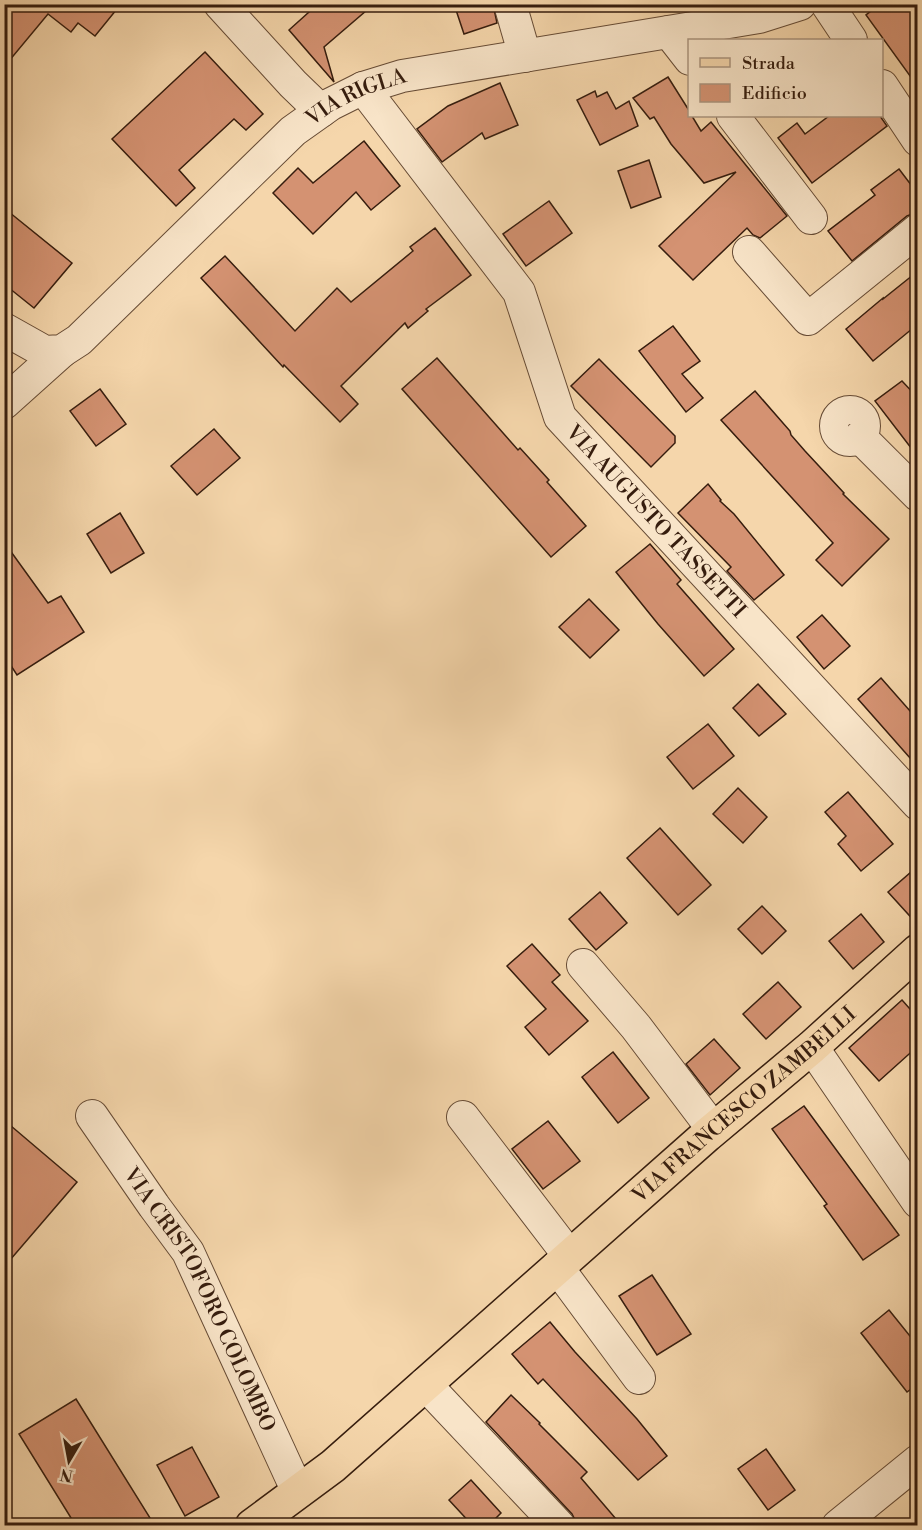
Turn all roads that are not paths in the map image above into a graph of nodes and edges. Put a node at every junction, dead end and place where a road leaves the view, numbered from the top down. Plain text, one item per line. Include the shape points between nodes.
1 (220, 4) edge
2 (510, 4) edge
3 (800, 4) edge
4 (827, 4) edge
5 (669, 32) junction
6 (850, 39) edge
7 (525, 56) junction
8 (688, 56) edge
9 (363, 88) junction
10 (883, 88) edge
11 (321, 111) junction
12 (734, 117) edge
13 (918, 140) edge
14 (811, 218) dead end
15 (918, 230) edge
16 (749, 252) dead end
17 (4, 329) edge
18 (62, 351) junction
19 (4, 403) edge
20 (860, 437) dead end
21 (918, 495) edge
22 (918, 804) edge
23 (918, 951) edge
24 (583, 965) dead end
25 (812, 1047) junction
26 (92, 1116) dead end
27 (463, 1117) dead end
28 (713, 1129) junction
29 (918, 1202) edge
30 (563, 1262) junction
31 (639, 1378) dead end
32 (425, 1384) junction
33 (918, 1461) edge
34 (298, 1492) junction
35 (252, 1526) edge
36 (558, 1526) edge
37 (838, 1526) edge

1 - 11 street
2 - 7 street
3 - 5 street, VIA RIGLA via 759,17
4 - 6 street
5 - 7 street, VIA RIGLA
5 - 8 street
7 - 9 street, VIA RIGLA via 402,76
9 - 11 street, VIA RIGLA
9 - 22 street, VIA AUGUSTO TASSETTI via 519,292 560,417
10 - 13 street
11 - 18 street, VIA RIGLA via 293,131 79,340
12 - 14 street
15 - 16 street via 808,319
17 - 18 street via 45,352
18 - 19 street, VIA RIGLA
20 - 21 street
23 - 25 main road, VIA FRANCESCO ZAMBELLI
24 - 28 street via 636,1027
25 - 28 main road, VIA FRANCESCO ZAMBELLI
25 - 29 street
26 - 34 street, VIA CRISTOFORO COLOMBO via 188,1252
27 - 30 street via 561,1245
28 - 30 main road, VIA FRANCESCO ZAMBELLI
30 - 31 street
30 - 32 main road, VIA FRANCESCO ZAMBELLI
32 - 34 main road, VIA FRANCESCO ZAMBELLI
32 - 36 street
33 - 37 street
34 - 35 main road, VIA FRANCESCO ZAMBELLI

